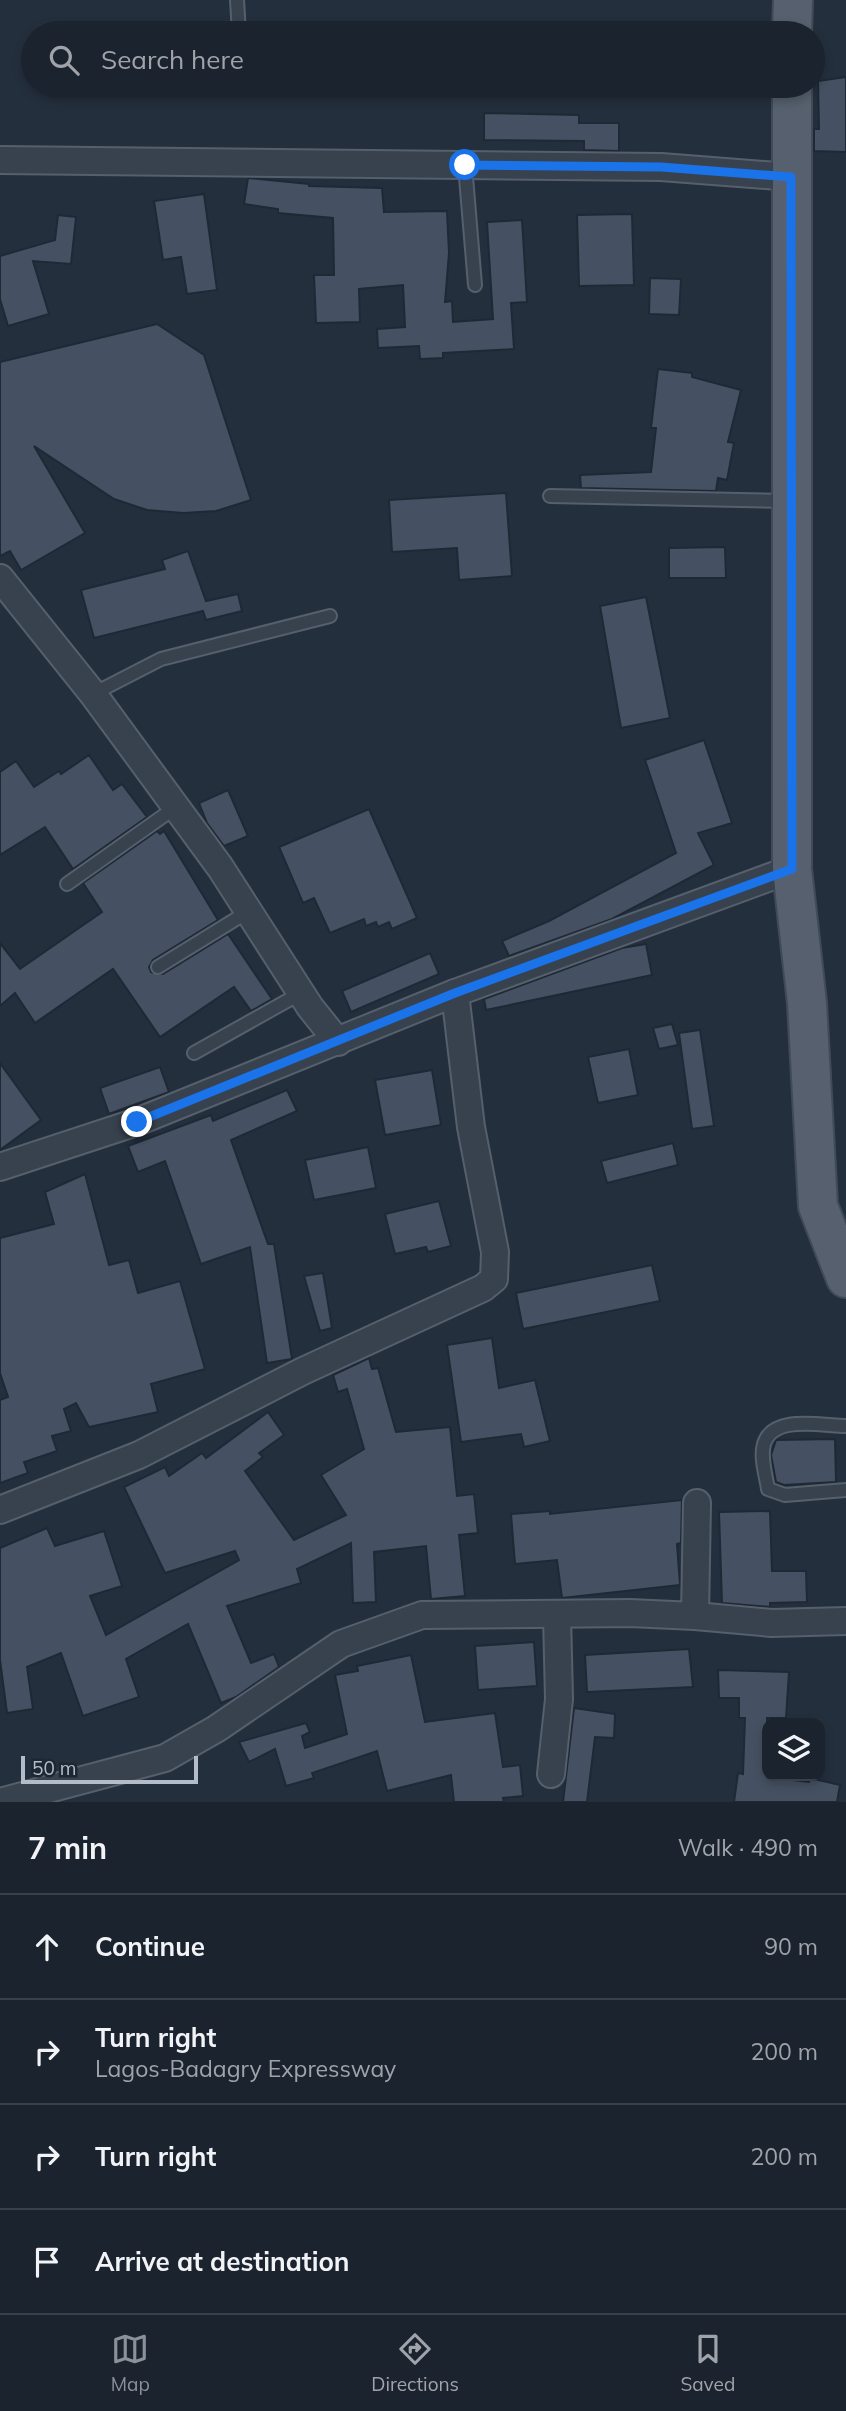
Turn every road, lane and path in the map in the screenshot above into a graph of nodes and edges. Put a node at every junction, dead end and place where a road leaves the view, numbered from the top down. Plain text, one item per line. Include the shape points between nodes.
1 (237, 0) edge
2 (793, 0) edge
3 (238, 21) edge
4 (792, 21) edge
5 (792, 98) edge
6 (0, 160) edge
7 (465, 165) junction
8 (791, 177) junction
9 (475, 285) dead end
10 (550, 496) dead end
11 (792, 501) junction
12 (0, 578) edge
13 (330, 616) dead end
14 (93, 694) junction
15 (176, 807) junction
16 (792, 869) junction
17 (66, 884) dead end
18 (249, 911) junction
19 (158, 967) dead end
20 (301, 993) junction
21 (455, 993) junction
22 (338, 1042) junction
23 (194, 1053) dead end
24 (0, 1167) edge
25 (846, 1278) edge
26 (846, 1426) edge
27 (846, 1490) edge
28 (697, 1503) dead end
29 (0, 1510) edge
30 (557, 1615) junction
31 (695, 1616) junction
32 (846, 1621) edge
33 (551, 1774) dead end
34 (0, 1802) edge

1 - 3 lane
2 - 4 main road
5 - 8 main road
6 - 7 street
7 - 8 street via 661,167
7 - 9 lane
8 - 11 main road
10 - 11 lane
11 - 16 main road
12 - 14 street
13 - 14 lane via 161,659
14 - 15 street
15 - 17 lane
15 - 18 street
16 - 21 street
16 - 25 main road via 808,1016 818,1206
18 - 19 lane
18 - 20 street
20 - 22 street
20 - 23 lane
21 - 22 street
21 - 29 street via 471,1127 495,1252 494,1279 139,1455
22 - 24 street via 137,1122
26 - 27 lane via 784,1425 764,1444 768,1489 785,1495
28 - 31 street
30 - 31 street
30 - 33 street via 559,1699
30 - 34 street via 422,1615 341,1644 165,1758
31 - 32 street via 772,1623

